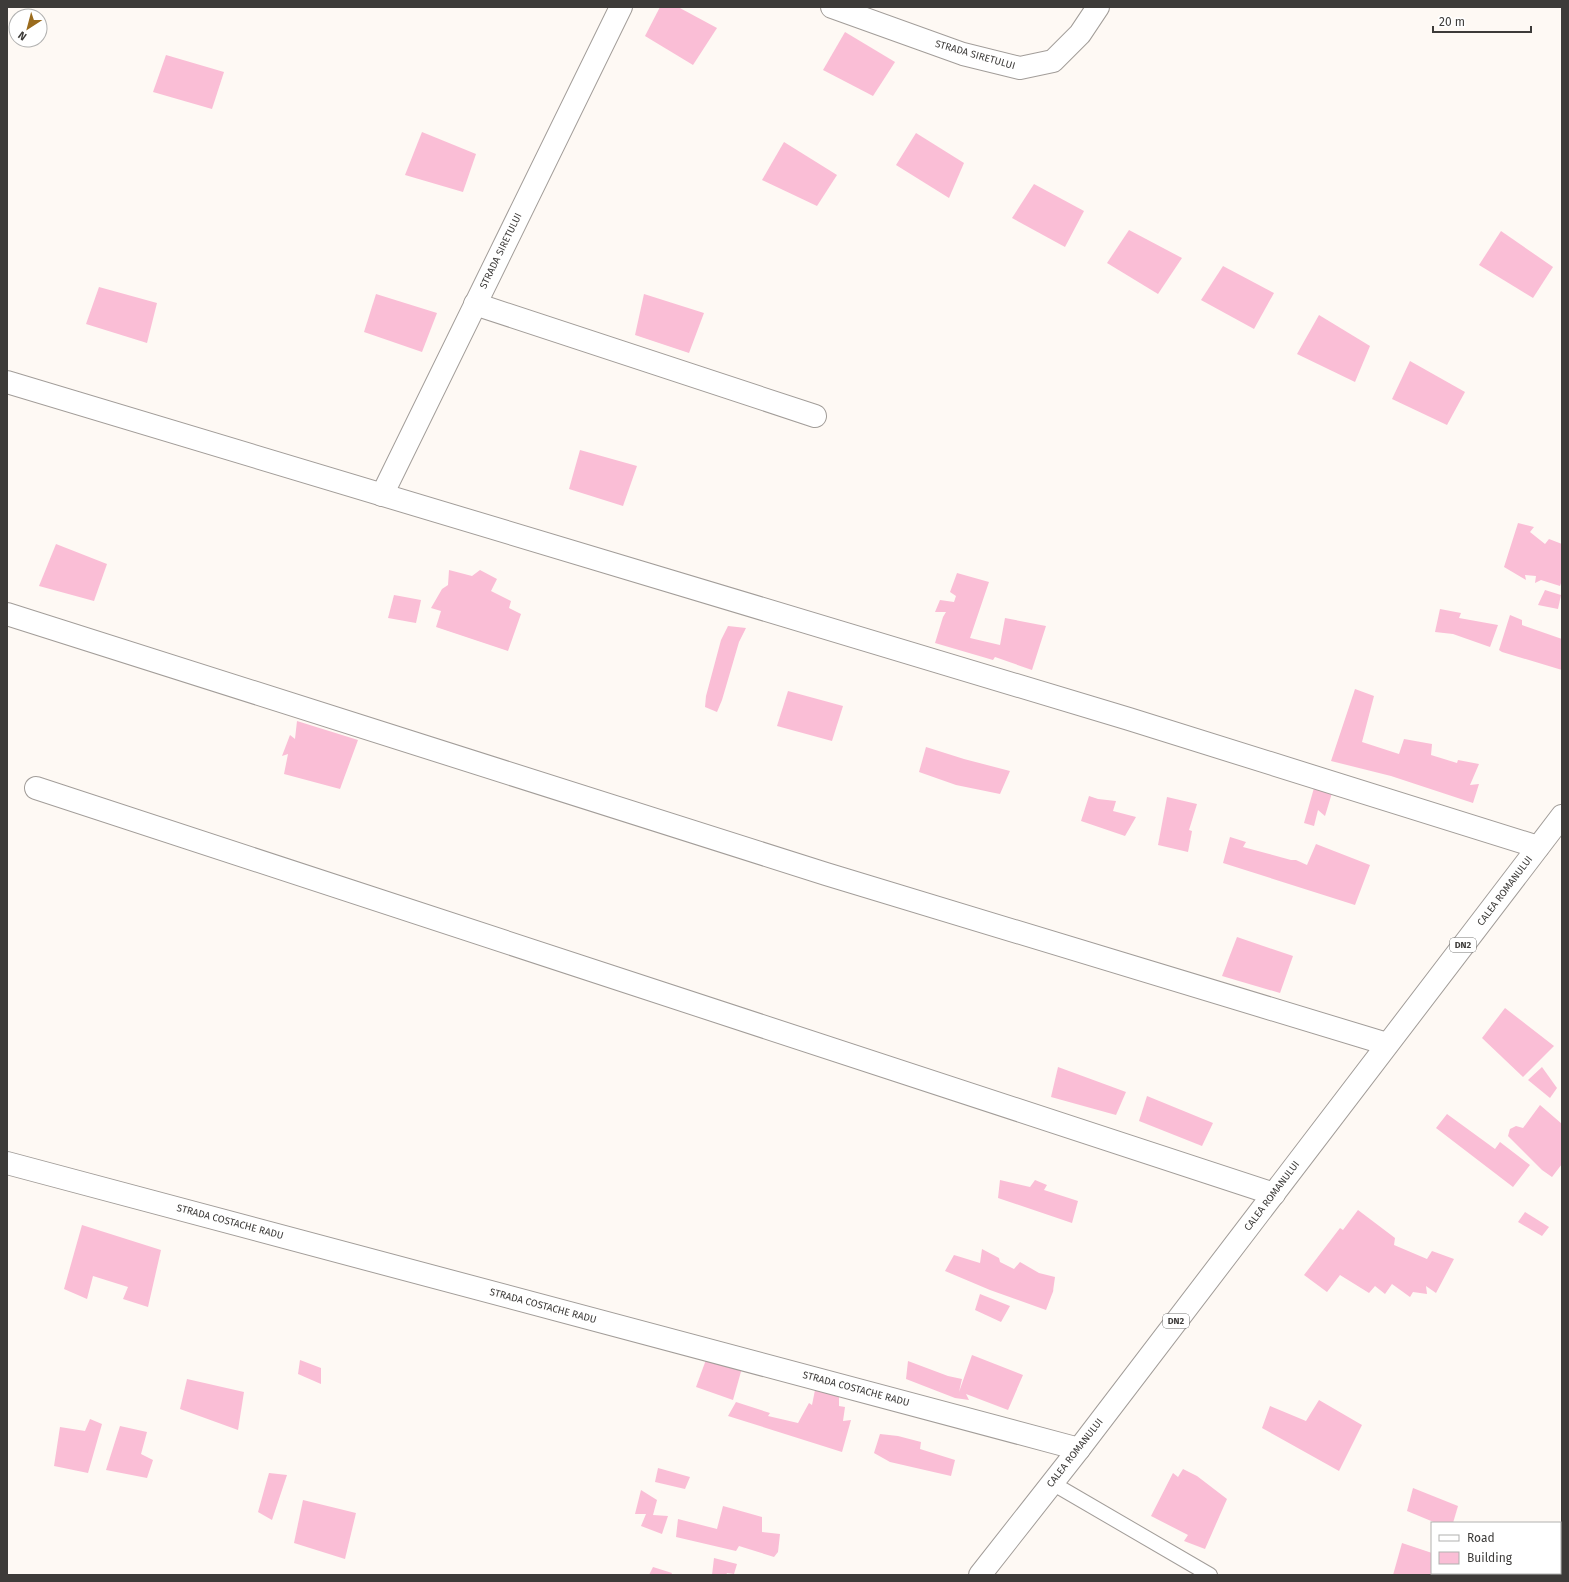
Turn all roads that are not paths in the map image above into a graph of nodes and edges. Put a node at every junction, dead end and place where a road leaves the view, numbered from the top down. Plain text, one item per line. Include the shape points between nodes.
1 (621, 7) edge
2 (832, 7) edge
3 (1098, 7) edge
4 (475, 304) junction
5 (7, 382) edge
6 (816, 416) dead end
7 (382, 495) junction
8 (7, 614) edge
9 (36, 788) dead end
10 (1562, 816) edge
11 (1538, 847) junction
12 (1387, 1044) junction
13 (7, 1163) edge
14 (1274, 1194) junction
15 (1079, 1449) junction
16 (1052, 1483) junction
17 (980, 1575) edge
18 (1210, 1575) edge

1 - 4 street, STRADA SIRETULUI
2 - 3 street, STRADA SIRETULUI via 963,54 1020,68 1053,61 1080,34
4 - 6 street
4 - 7 street, STRADA SIRETULUI
5 - 7 street
7 - 11 street via 1129,719
8 - 12 street via 826,874
9 - 14 street
10 - 11 street, CALEA ROMANULUI / DN2
11 - 12 street, CALEA ROMANULUI / DN2
12 - 14 street, CALEA ROMANULUI / DN2
13 - 15 street, STRADA COSTACHE RADU
14 - 15 street, CALEA ROMANULUI / DN2
15 - 16 street, CALEA ROMANULUI / DN2
16 - 17 street, CALEA ROMANULUI / DN2
16 - 18 lane

